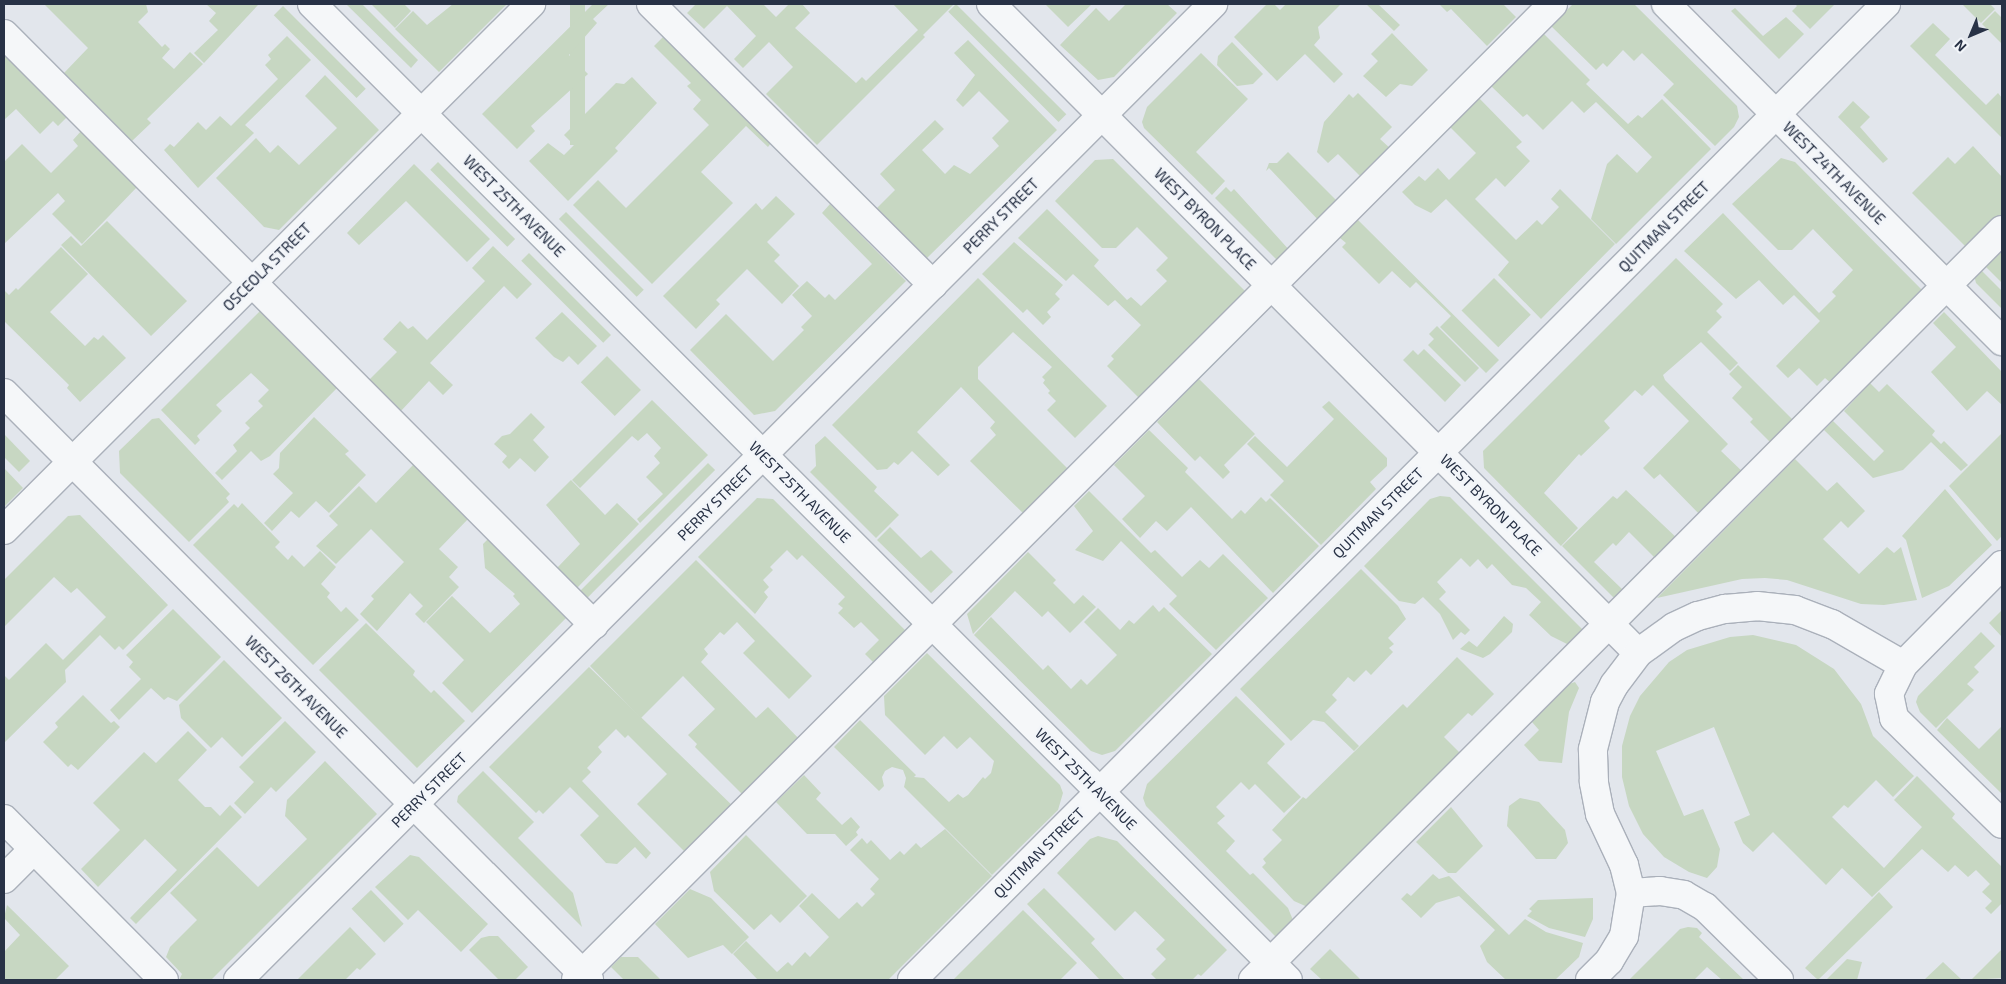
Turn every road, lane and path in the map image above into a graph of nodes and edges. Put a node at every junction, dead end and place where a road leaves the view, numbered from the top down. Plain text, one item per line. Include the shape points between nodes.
1 (312, 4) edge
2 (531, 4) edge
3 (651, 4) edge
4 (991, 4) edge
5 (1213, 4) edge
6 (1553, 4) edge
7 (1666, 4) edge
8 (1886, 4) edge
9 (4, 34) edge
10 (422, 113) junction
11 (1776, 114) junction
12 (1102, 116) junction
13 (2002, 230) edge
14 (252, 283) junction
15 (933, 285) junction
16 (1271, 285) junction
17 (1947, 286) junction
18 (2002, 341) edge
19 (4, 393) edge
20 (1438, 453) junction
21 (763, 455) junction
22 (72, 462) junction
23 (4, 530) edge
24 (2002, 565) edge
25 (932, 624) junction
26 (1610, 624) junction
27 (594, 625) junction
28 (1638, 653) junction
29 (1903, 664) junction
30 (1100, 792) junction
31 (414, 805) junction
32 (4, 819) edge
33 (2002, 824) edge
34 (34, 849) junction
35 (4, 879) edge
36 (1631, 894) junction
37 (1271, 974) edge
38 (582, 978) edge
39 (164, 980) edge
40 (238, 980) edge
41 (912, 980) edge
42 (1590, 980) edge
43 (1780, 980) edge

1 - 10 street, WEST 25TH AVENUE
2 - 10 street, OSCEOLA STREET
3 - 15 street
4 - 12 street, WEST BYRON PLACE
5 - 12 street, PERRY STREET
6 - 16 street
7 - 11 street, WEST 24TH AVENUE
8 - 11 street, QUITMAN STREET
9 - 14 street
10 - 14 street, OSCEOLA STREET
10 - 21 street, WEST 25TH AVENUE
11 - 17 street, WEST 24TH AVENUE
11 - 20 street, QUITMAN STREET
12 - 15 street, PERRY STREET
12 - 16 street, WEST BYRON PLACE
13 - 17 street
14 - 22 street, OSCEOLA STREET
14 - 27 street
15 - 21 street, PERRY STREET
16 - 20 street, WEST BYRON PLACE
16 - 25 street
17 - 18 street, WEST 24TH AVENUE
17 - 26 street
19 - 22 street, WEST 26TH AVENUE
20 - 26 street, WEST BYRON PLACE
20 - 30 street, QUITMAN STREET
21 - 25 street, WEST 25TH AVENUE
21 - 27 street, PERRY STREET
22 - 23 street, OSCEOLA STREET
22 - 31 street, WEST 26TH AVENUE
24 - 29 street
25 - 30 street, WEST 25TH AVENUE
25 - 38 street
26 - 28 street, WEST BYRON PLACE
26 - 37 street
27 - 31 street, PERRY STREET
28 - 29 street via 1674,627 1698,616 1725,608 1757,606 1795,610 1832,624
28 - 36 street via 1605,702 1593,749 1594,782 1600,814 1624,865
29 - 33 street via 1889,694 1894,718
30 - 37 street, WEST 25TH AVENUE
30 - 41 street, QUITMAN STREET
31 - 38 street, WEST 26TH AVENUE
31 - 40 street, PERRY STREET
32 - 34 street
34 - 35 street
34 - 39 street
36 - 42 street via 1624,936 1609,960
36 - 43 street via 1660,891 1684,896 1705,907

